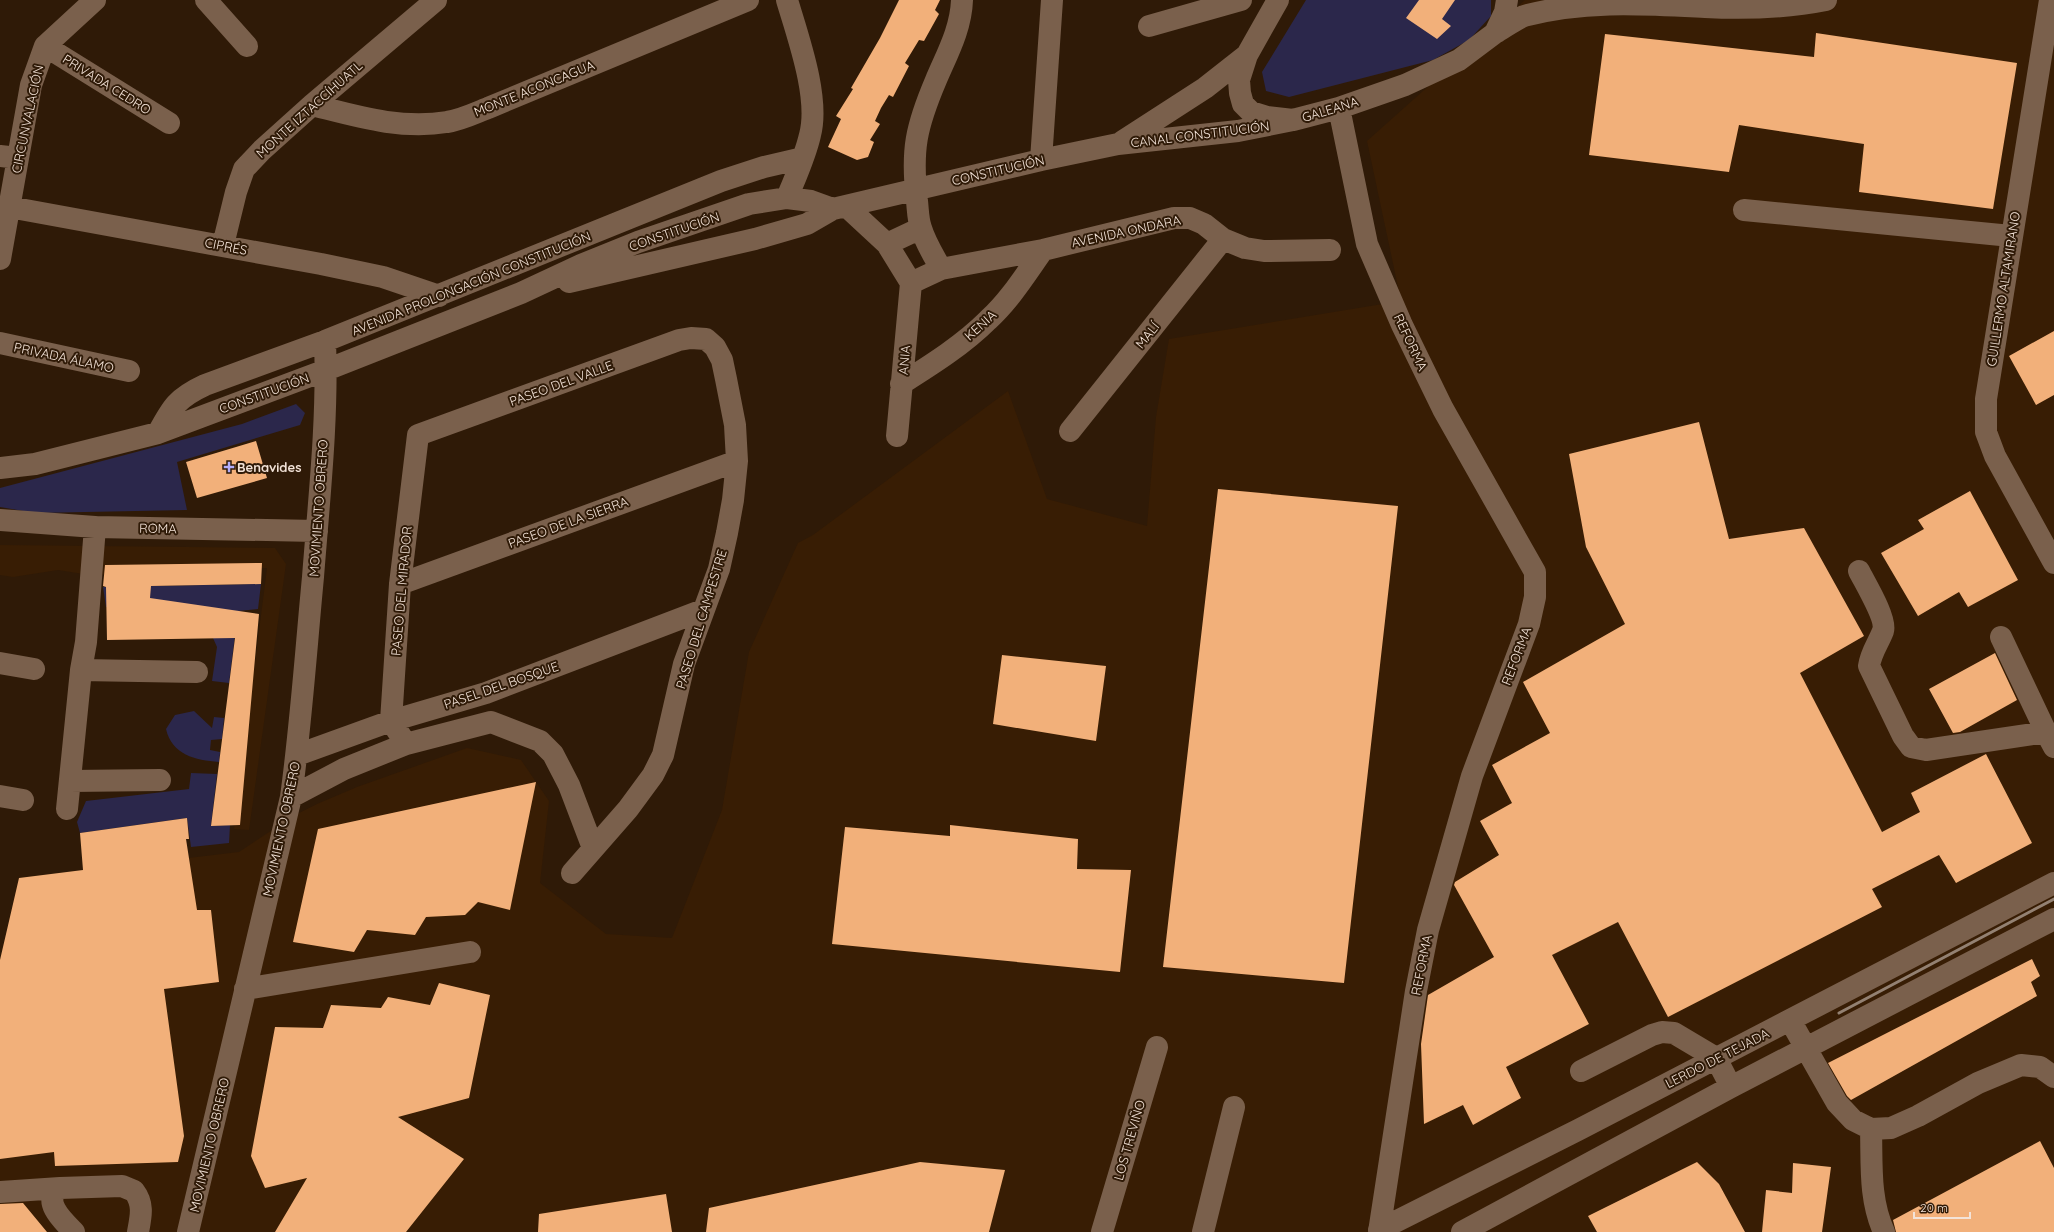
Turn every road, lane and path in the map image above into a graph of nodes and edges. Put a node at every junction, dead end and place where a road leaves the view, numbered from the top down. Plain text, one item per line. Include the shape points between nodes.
1 (95, 0) edge
2 (206, 0) edge
3 (436, 0) edge
4 (748, 0) edge
5 (787, 0) edge
6 (962, 0) edge
7 (1052, 0) edge
8 (1241, 0) edge
9 (1278, 0) edge
10 (1507, 0) edge
11 (1826, 0) edge
12 (2050, 0) edge
13 (1602, 1) edge
14 (1149, 26) dead end
15 (1495, 33) junction
16 (45, 46) junction
17 (247, 46) dead end
18 (1247, 55) junction
19 (312, 104) junction
20 (1339, 108) junction
21 (1293, 120) junction
22 (169, 122) dead end
23 (1118, 144) junction
24 (9, 157) edge
25 (803, 158) junction
26 (1041, 160) junction
27 (916, 189) junction
28 (787, 198) junction
29 (9, 207) junction
30 (839, 208) junction
31 (1744, 210) dead end
32 (921, 228) junction
33 (2011, 236) junction
34 (1223, 239) junction
35 (887, 244) junction
36 (223, 245) junction
37 (1042, 250) junction
38 (1330, 250) dead end
39 (0, 259) edge
40 (940, 269) junction
41 (911, 283) junction
42 (521, 293) junction
43 (439, 296) junction
44 (706, 339) joint
45 (325, 341) junction
46 (0, 343) edge
47 (326, 370) junction
48 (129, 371) dead end
49 (901, 384) junction
50 (1070, 431) dead end
51 (158, 432) junction
52 (418, 435) joint
53 (897, 436) dead end
54 (737, 461) junction
55 (0, 468) edge
56 (0, 520) edge
57 (95, 527) junction
58 (317, 531) junction
59 (2054, 563) edge
60 (1859, 571) dead end
61 (400, 584) junction
62 (703, 610) junction
63 (2001, 637) dead end
64 (0, 663) edge
65 (34, 669) dead end
66 (82, 670) junction
67 (197, 672) dead end
68 (486, 692) junction
69 (391, 722) junction
70 (491, 722) junction
71 (2050, 739) edge
72 (406, 744) junction
73 (297, 754) junction
74 (160, 780) dead end
75 (70, 781) junction
76 (0, 796) edge
77 (291, 797) junction
78 (23, 800) dead end
79 (67, 809) dead end
80 (593, 848) junction
81 (572, 873) dead end
82 (2054, 883) edge
83 (2054, 919) edge
84 (470, 952) dead end
85 (246, 990) junction
86 (1790, 1020) junction
87 (1157, 1047) dead end
88 (1806, 1048) junction
89 (1716, 1058) junction
90 (1581, 1071) dead end
91 (2054, 1077) edge
92 (1731, 1087) junction
93 (1234, 1107) dead end
94 (1871, 1129) junction
95 (1578, 1130) junction
96 (1595, 1161) junction
97 (60, 1188) junction
98 (0, 1192) edge
99 (1379, 1231) edge
100 (74, 1232) edge
101 (138, 1232) edge
102 (188, 1232) edge
103 (1102, 1232) edge
104 (1203, 1232) edge
105 (1462, 1232) edge
106 (1884, 1232) edge

1 - 16 street, CIRCUNVALACIÓN
2 - 17 street
3 - 19 street, MONTE IZTACCÍHUATL
4 - 19 street, MONTE ACONCAGUA via 488,108 448,122 389,123
5 - 25 street via 813,110 811,134
6 - 27 street via 956,36 923,110 915,138
7 - 26 street
8 - 14 street
9 - 18 street, GALEANA
10 - 15 street, GALEANA via 1505,12
11 - 13 street, GALEANA via 1799,6 1761,8
12 - 33 street, GUILLERMO ALTAMIRANO
13 - 15 street, GALEANA via 1551,8 1522,17
15 - 20 street, GALEANA via 1459,60 1405,85
16 - 22 street, PRIVADA CEDRO
16 - 24 street, CIRCUNVALACIÓN
18 - 21 street, GALEANA via 1239,80 1243,104 1251,112
18 - 23 street, CANAL CONSTITUCIÓN via 1205,88
19 - 36 street, MONTE IZTACCÍHUATL via 244,170
20 - 21 street, GALEANA
20 - 99 street, REFORMA via 1367,244 1402,325 1443,409 1535,572 1535,597 1529,624 1472,776 1428,930 1416,991
21 - 23 street, CANAL CONSTITUCIÓN via 1238,131
23 - 26 street, CONSTITUCIÓN
24 - 29 street, CIRCUNVALACIÓN
25 - 28 street
25 - 43 street, AVENIDA PROLONGACIÓN CONSTITUCIÓN via 721,181
26 - 27 street, CONSTITUCIÓN
27 - 30 street, CONSTITUCIÓN
27 - 32 street
28 - 30 street, CONSTITUCIÓN
28 - 42 street, CONSTITUCIÓN via 749,204 638,242
29 - 36 street, CIPRÉS
29 - 39 street, CIRCUNVALACIÓN
30 - 35 street
30 - 42 street, CONSTITUCIÓN via 807,224 754,239
31 - 33 street
32 - 35 street
32 - 40 street
33 - 59 street, GUILLERMO ALTAMIRANO via 1986,399 1986,432 1995,456
34 - 37 street, AVENIDA ONDARA via 1204,224 1190,218 1174,218
34 - 38 street, AVENIDA ONDARA via 1245,248 1264,251
34 - 50 street, MALÍ
35 - 41 street
36 - 43 street, CIPRÉS via 382,277
37 - 40 street, AVENIDA ONDARA
37 - 49 street, KENIA via 1014,291 988,320 925,369
40 - 41 street, AVENIDA ONDARA
41 - 49 street, ANIA
42 - 47 street, CONSTITUCIÓN
43 - 45 street, AVENIDA PROLONGACIÓN CONSTITUCIÓN
44 - 52 street, PASEO DEL VALLE via 679,340
44 - 54 street, PASEO DEL CAMPESTRE via 715,347 722,360 735,425
45 - 47 street, MOVIMIENTO OBRERO
45 - 51 street, AVENIDA PROLONGACIÓN CONSTITUCIÓN via 187,393 172,408
46 - 48 street, PRIVADA ÁLAMO
47 - 51 street, CONSTITUCIÓN
47 - 58 street, MOVIMIENTO OBRERO
49 - 53 street, ANIA
51 - 55 street, CONSTITUCIÓN via 35,464
52 - 61 street, PASEO DEL MIRADOR
54 - 61 street, PASEO DE LA SIERRA
54 - 62 street, PASEO DEL CAMPESTRE via 733,500 719,569
56 - 57 street, ROMA
57 - 58 street, ROMA
57 - 66 street
58 - 73 street, MOVIMIENTO OBRERO
60 - 71 street via 1882,618 1884,630 1871,654 1869,666 1903,736 1911,747 1926,750
61 - 69 street, PASEO DEL MIRADOR
62 - 68 street, PASEL DEL BOSQUE
62 - 80 street, PASEO DEL CAMPESTRE via 684,664 663,755 653,775 628,810
63 - 71 street
64 - 65 street
66 - 67 street
66 - 75 street
68 - 69 street, PASEL DEL BOSQUE
68 - 70 street
69 - 72 street
69 - 73 street, PASEL DEL BOSQUE
70 - 72 street
70 - 80 street via 540,741 554,754
72 - 77 street via 344,769
73 - 77 street, MOVIMIENTO OBRERO
74 - 75 street
75 - 79 street
76 - 78 street
77 - 85 street, MOVIMIENTO OBRERO
80 - 81 street, PASEO DEL CAMPESTRE
82 - 86 street, LERDO DE TEJADA
83 - 88 street
84 - 85 street
85 - 102 street, MOVIMIENTO OBRERO
86 - 88 street
86 - 89 street, LERDO DE TEJADA
87 - 103 street, LOS TREVIÑO
88 - 92 street
88 - 94 street via 1837,1104 1853,1120
89 - 90 street via 1674,1033 1662,1032
89 - 92 street
89 - 95 street, LERDO DE TEJADA
91 - 94 street via 2040,1067 2021,1065 1978,1083 1891,1128
92 - 96 street
93 - 104 street
94 - 106 street via 1872,1193 1876,1215
95 - 96 street
95 - 99 street, LERDO DE TEJADA
96 - 105 street
97 - 98 street
97 - 100 street via 55,1191 53,1205 62,1220
97 - 101 street via 122,1186 134,1190 141,1204 142,1214

